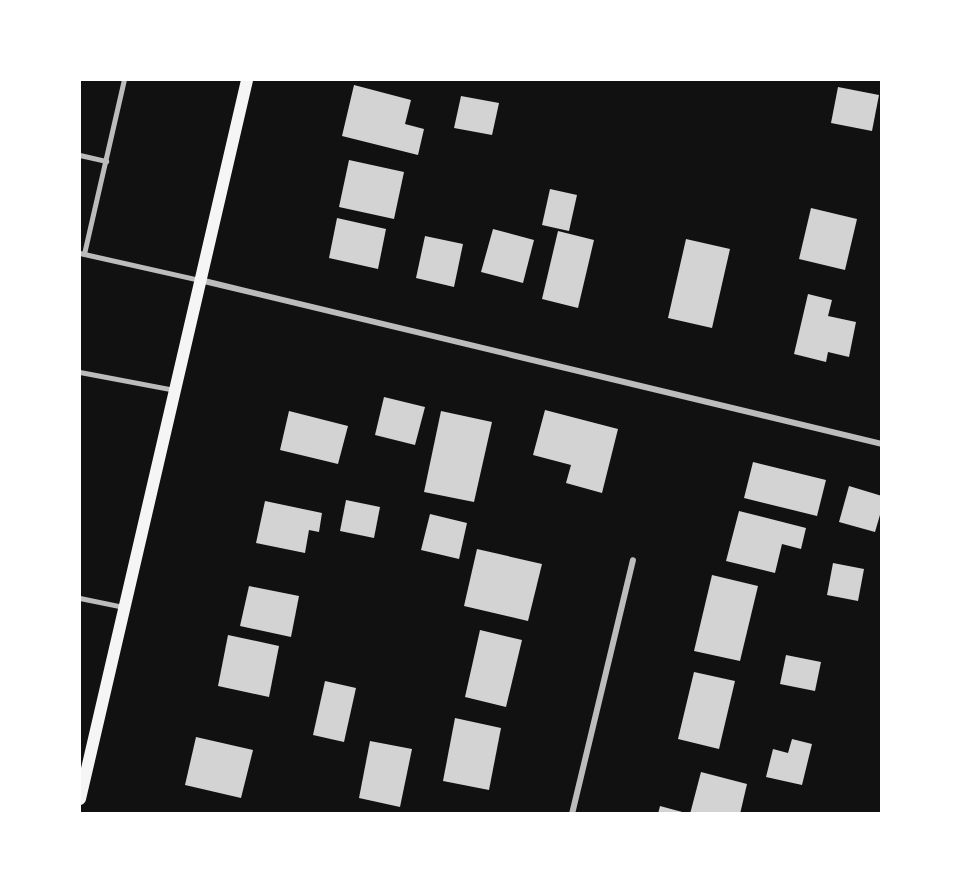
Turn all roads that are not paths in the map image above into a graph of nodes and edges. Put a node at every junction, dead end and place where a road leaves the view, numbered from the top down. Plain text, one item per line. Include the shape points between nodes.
1 (124, 80) edge
2 (247, 80) edge
3 (80, 155) edge
4 (105, 161) junction
5 (82, 254) edge
6 (200, 280) junction
7 (80, 372) edge
8 (175, 390) junction
9 (882, 444) edge
10 (633, 560) dead end
11 (80, 598) edge
12 (124, 607) junction
13 (80, 799) edge
14 (572, 813) edge

1 - 4 lane
2 - 6 main road
3 - 4 lane
4 - 5 lane
5 - 6 lane
6 - 8 main road
6 - 9 street
7 - 8 lane
8 - 12 main road
10 - 14 street
11 - 12 lane
12 - 13 main road

